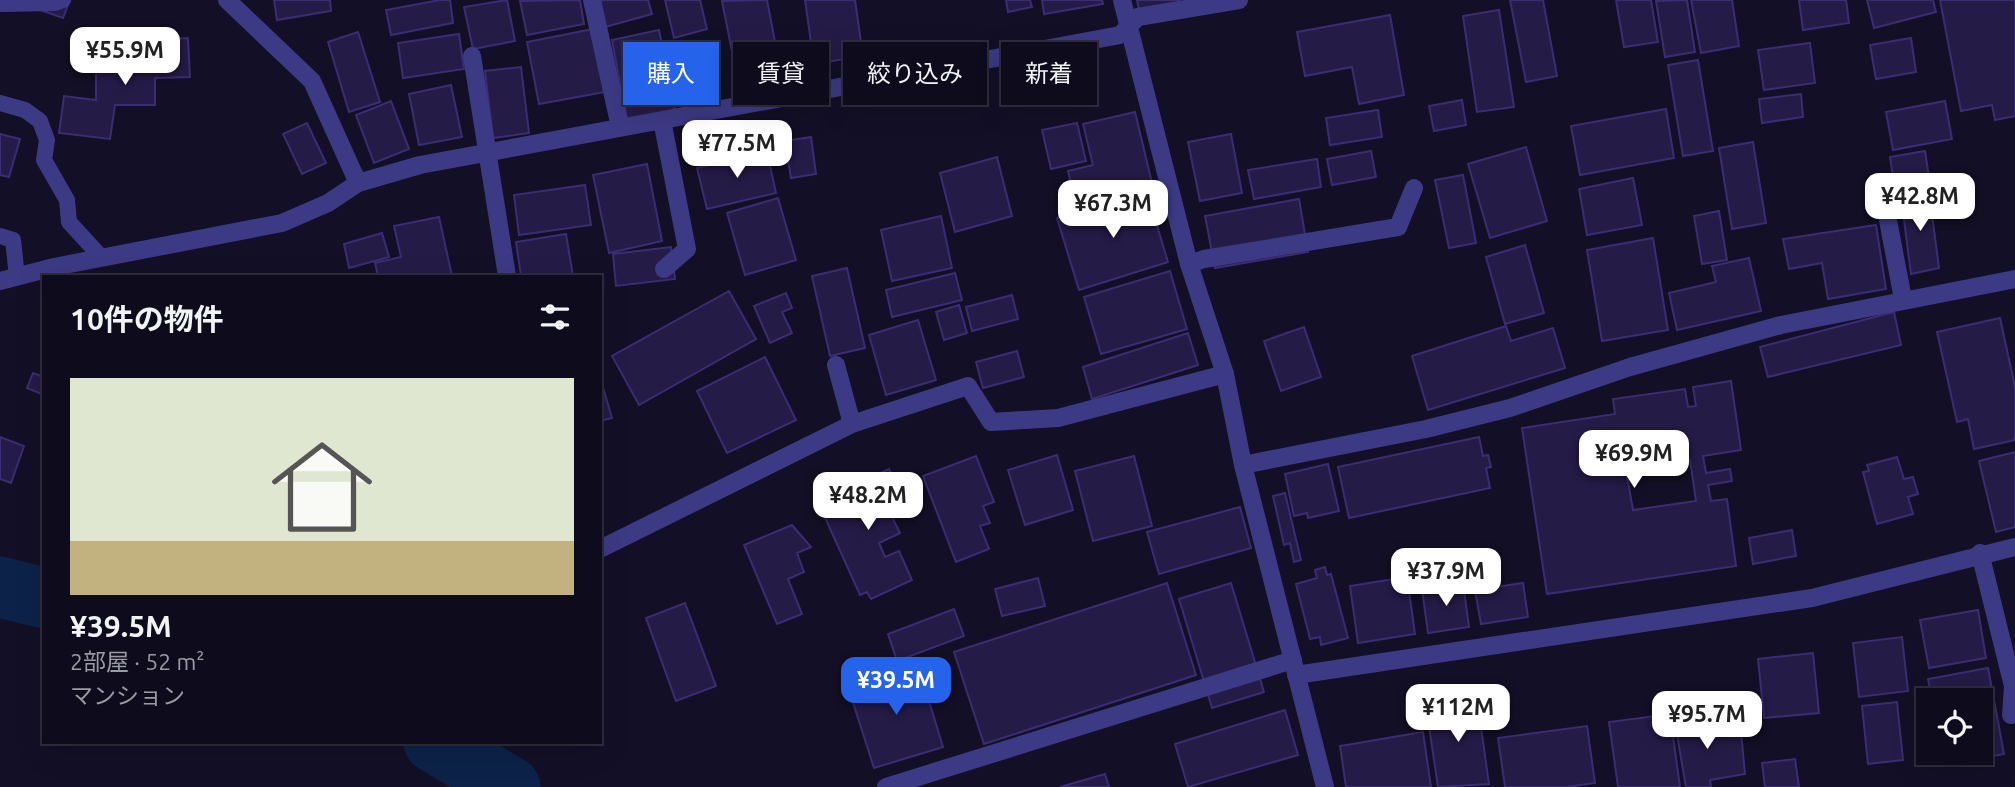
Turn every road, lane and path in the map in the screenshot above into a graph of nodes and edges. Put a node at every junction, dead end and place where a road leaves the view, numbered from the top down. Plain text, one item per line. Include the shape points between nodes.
1 (63, 0) edge
2 (227, 0) edge
3 (592, 0) edge
4 (1122, 0) edge
5 (1239, 0) edge
6 (0, 4) edge
7 (1129, 27) junction
8 (472, 55) dead end
9 (0, 103) edge
10 (662, 120) junction
11 (620, 128) junction
12 (489, 152) junction
13 (358, 183) junction
14 (1414, 188) dead end
15 (1887, 215) dead end
16 (0, 236) edge
17 (102, 258) junction
18 (1189, 264) junction
19 (664, 269) dead end
20 (507, 275) edge
21 (8, 279) edge
22 (2015, 279) edge
23 (1897, 300) junction
24 (836, 365) dead end
25 (1225, 374) junction
26 (852, 424) junction
27 (1243, 465) junction
28 (2015, 547) edge
29 (602, 548) edge
30 (1980, 553) junction
31 (1295, 667) junction
32 (2011, 715) dead end
33 (1321, 786) edge
34 (886, 787) edge

1 - 6 lane
2 - 13 street via 312,80
3 - 11 street
4 - 7 street
5 - 7 street via 1138,17
7 - 10 street via 1120,35
7 - 18 street
8 - 12 street
9 - 17 lane via 25,110 40,121 47,140 44,160 67,200 69,222
10 - 11 street
10 - 19 street via 687,249
11 - 12 street
12 - 13 street
12 - 20 street
13 - 17 street via 328,203 282,223
14 - 18 street via 1398,227
15 - 23 street
16 - 21 lane via 13,240
17 - 21 street
18 - 25 street
22 - 23 street
23 - 27 street via 1781,325 1630,367 1510,408
24 - 26 street
25 - 26 street via 1058,418 991,422 968,386
25 - 27 street
26 - 29 street
27 - 31 street
28 - 30 street
30 - 31 street via 1812,598
30 - 32 street via 2013,685
31 - 33 street
31 - 34 street

